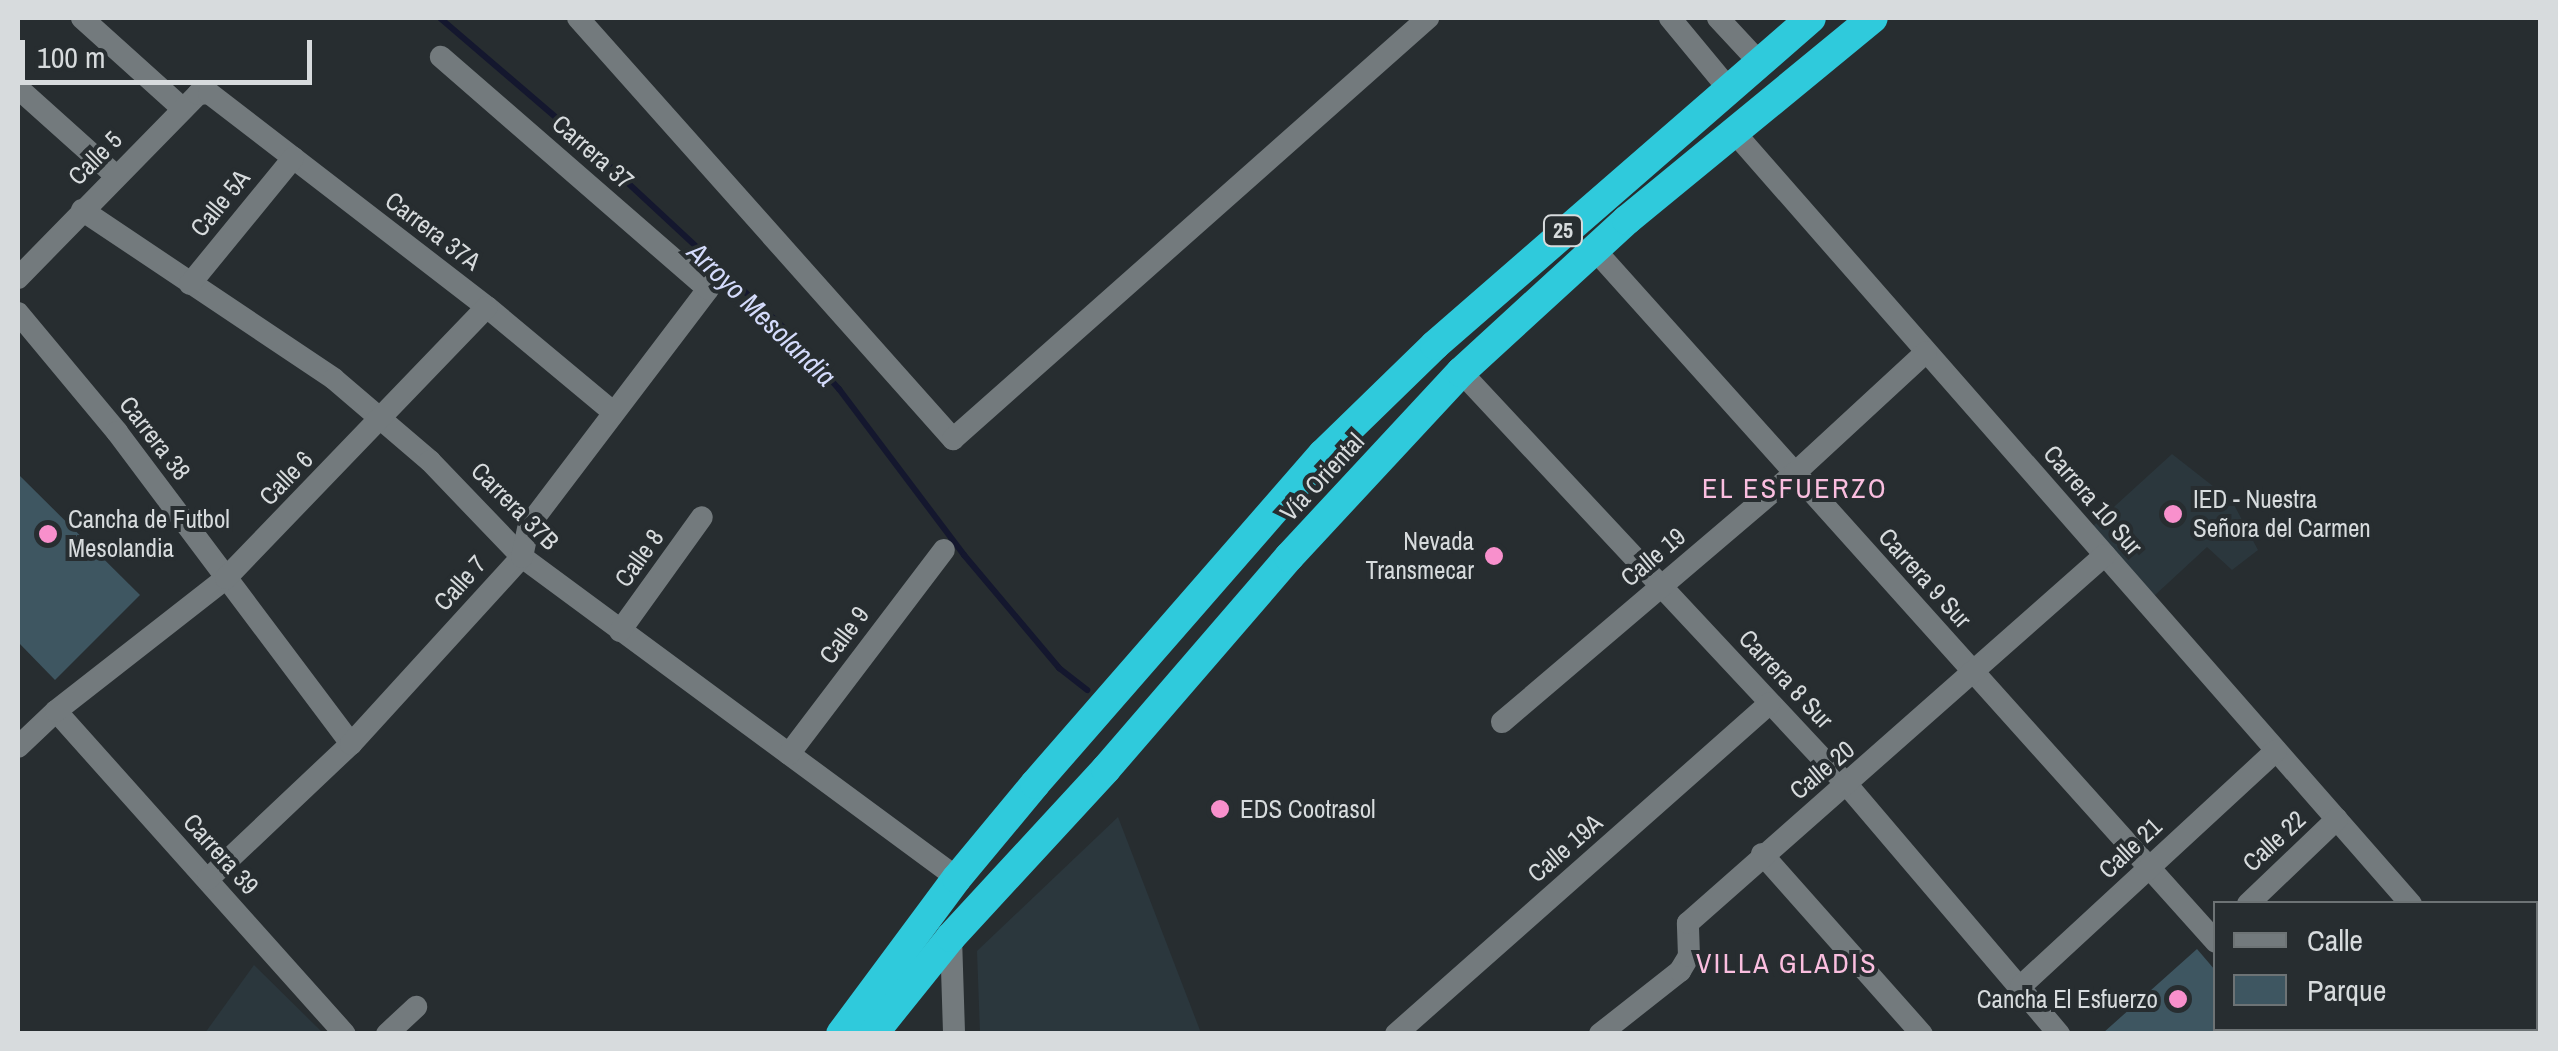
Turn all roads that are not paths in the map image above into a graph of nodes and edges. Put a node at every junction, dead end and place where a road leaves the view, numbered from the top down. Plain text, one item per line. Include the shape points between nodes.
1 (82, 18) edge
2 (1428, 18) edge
3 (1670, 18) edge
4 (1718, 18) edge
5 (1812, 18) edge
6 (1872, 18) edge
7 (593, 23) edge
8 (441, 57) dead end
9 (1759, 62) junction
10 (18, 88) edge
11 (1728, 88) junction
12 (218, 98) joint
13 (183, 109) junction
14 (1734, 132) junction
15 (293, 158) junction
16 (116, 176) junction
17 (82, 210) junction
18 (1594, 250) junction
19 (18, 278) edge
20 (190, 284) junction
21 (708, 289) joint
22 (487, 307) junction
23 (18, 313) edge
24 (1926, 352) junction
25 (1461, 372) junction
26 (612, 411) junction
27 (380, 416) junction
28 (1794, 473) junction
29 (702, 517) dead end
30 (944, 550) dead end
31 (2104, 555) junction
32 (522, 556) junction
33 (226, 578) junction
34 (1660, 587) junction
35 (620, 631) junction
36 (1972, 671) junction
37 (1770, 703) junction
38 (56, 711) junction
39 (1502, 722) dead end
40 (351, 744) junction
41 (18, 747) edge
42 (2276, 751) junction
43 (789, 754) junction
44 (1848, 786) junction
45 (2338, 818) junction
46 (1762, 854) junction
47 (2150, 866) junction
48 (957, 878) junction
49 (208, 879) junction
50 (2399, 899) edge
51 (2251, 901) edge
52 (951, 937) junction
53 (2213, 937) edge
54 (2022, 986) junction
55 (416, 1007) dead end
56 (345, 1034) edge
57 (388, 1034) edge
58 (841, 1034) edge
59 (874, 1034) edge
60 (954, 1034) edge
61 (1396, 1034) edge
62 (1600, 1034) edge
63 (1922, 1034) edge
64 (2059, 1034) edge

1 - 13 street
2 - 7 street via 953,439
3 - 11 street
4 - 9 street
5 - 9 highway, Vía Oriental / 25
6 - 14 highway, Vía Oriental / 25
8 - 21 street, Carrera 37
9 - 11 highway, Vía Oriental / 25
10 - 16 street
11 - 48 highway, Vía Oriental / 25 via 1382,394
12 - 13 street, Calle 5 via 198,94
12 - 15 street, Carrera 37A
13 - 16 street, Calle 5
14 - 18 highway, Vía Oriental / 25
14 - 24 street, Carrera 10 Sur
15 - 20 street, Calle 5A
15 - 22 street, Carrera 37A
16 - 17 street, Calle 5
17 - 19 street, Calle 5
17 - 20 street, Carrera 37B
18 - 25 highway, Vía Oriental / 25
18 - 28 street, Carrera 9 Sur
20 - 27 street, Carrera 37B
21 - 26 street, Calle 7
22 - 26 street, Carrera 37A
22 - 27 street, Calle 6
23 - 33 street, Carrera 38
24 - 28 street, Calle 19
24 - 31 street, Carrera 10 Sur
25 - 34 street, Carrera 8 Sur
25 - 52 highway, Vía Oriental / 25
26 - 32 street, Calle 7 via 530,525
27 - 32 street, Carrera 37B
27 - 33 street, Calle 6
28 - 34 street, Calle 19
28 - 36 street, Carrera 9 Sur
29 - 35 street, Calle 8
30 - 43 street, Calle 9
31 - 36 street, Calle 20
31 - 42 street, Carrera 10 Sur
32 - 35 street, Carrera 37B
32 - 40 street, Calle 7
33 - 38 street, Calle 6
33 - 40 street, Carrera 38
34 - 37 street, Carrera 8 Sur
34 - 39 street, Calle 19
35 - 43 street, Carrera 37B
36 - 44 street, Calle 20
36 - 47 street, Carrera 9 Sur
37 - 44 street, Carrera 8 Sur
37 - 61 street, Calle 19A
38 - 41 street, Calle 6
38 - 49 street, Carrera 39
40 - 49 street, Calle 7
42 - 45 street, Carrera 10 Sur
42 - 47 street, Calle 21
43 - 48 street, Carrera 37B
44 - 46 street, Calle 20
44 - 54 street, Carrera 8 Sur
45 - 50 street, Carrera 10 Sur
45 - 51 street, Calle 22
46 - 62 street, Calle 20 via 1688,923 1690,956 1680,971
46 - 63 street
47 - 53 street, Carrera 9 Sur
47 - 54 street, Calle 21
48 - 58 highway, Vía Oriental / 25
49 - 56 street, Carrera 39
52 - 59 highway, Vía Oriental / 25
52 - 60 street
54 - 64 street, Carrera 8 Sur
55 - 57 street

